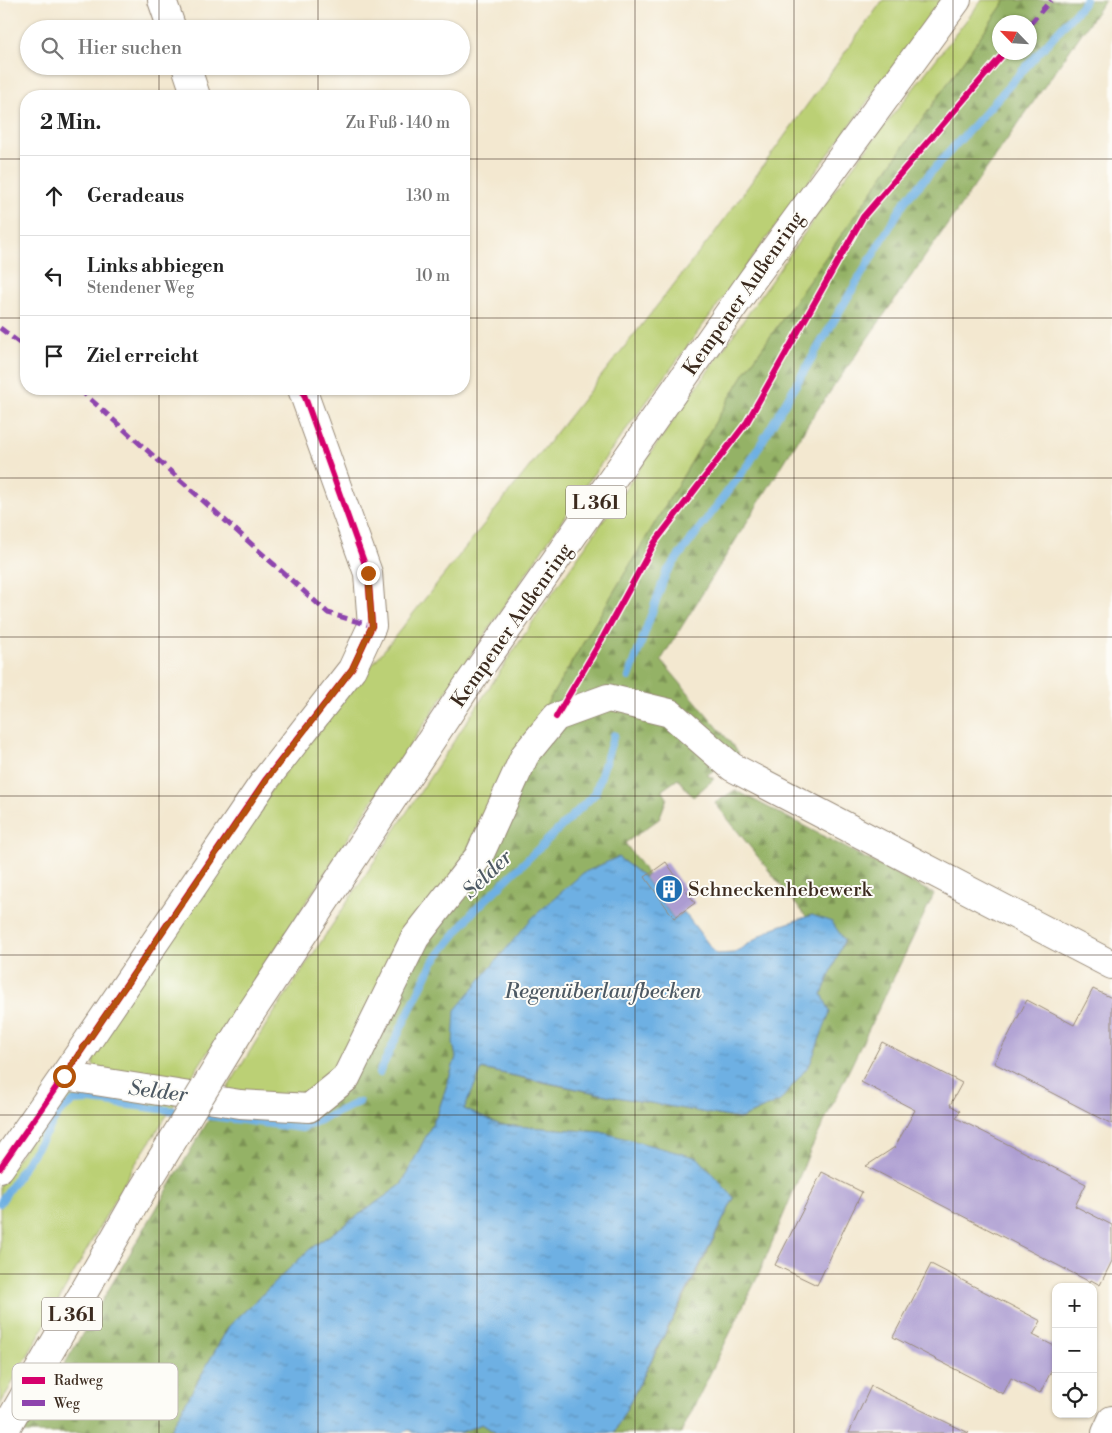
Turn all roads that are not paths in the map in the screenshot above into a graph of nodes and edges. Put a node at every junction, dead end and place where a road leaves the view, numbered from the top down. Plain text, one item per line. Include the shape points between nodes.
1 (162, 0) edge
2 (958, 0) edge
3 (169, 20) edge
4 (189, 75) edge
5 (194, 90) edge
6 (304, 395) edge
7 (1112, 965) edge
8 (64, 1076) junction
9 (0, 1168) edge
10 (43, 1363) edge
11 (12, 1417) edge
12 (1112, 1420) edge
13 (3, 1433) edge
14 (1106, 1433) edge

1 - 3 main road
2 - 10 main road, Kempener Außenring / L 361, bridge via 752,280 463,692 250,1014 140,1194
4 - 5 main road
6 - 8 main road via 368,573 372,626 352,669 266,780
7 - 8 main road via 732,767 670,713 608,698 556,717 525,755 479,856 415,938 346,1078 309,1108 240,1104
8 - 9 main road
11 - 13 main road, Kempener Außenring / L 361, bridge
12 - 14 main road

